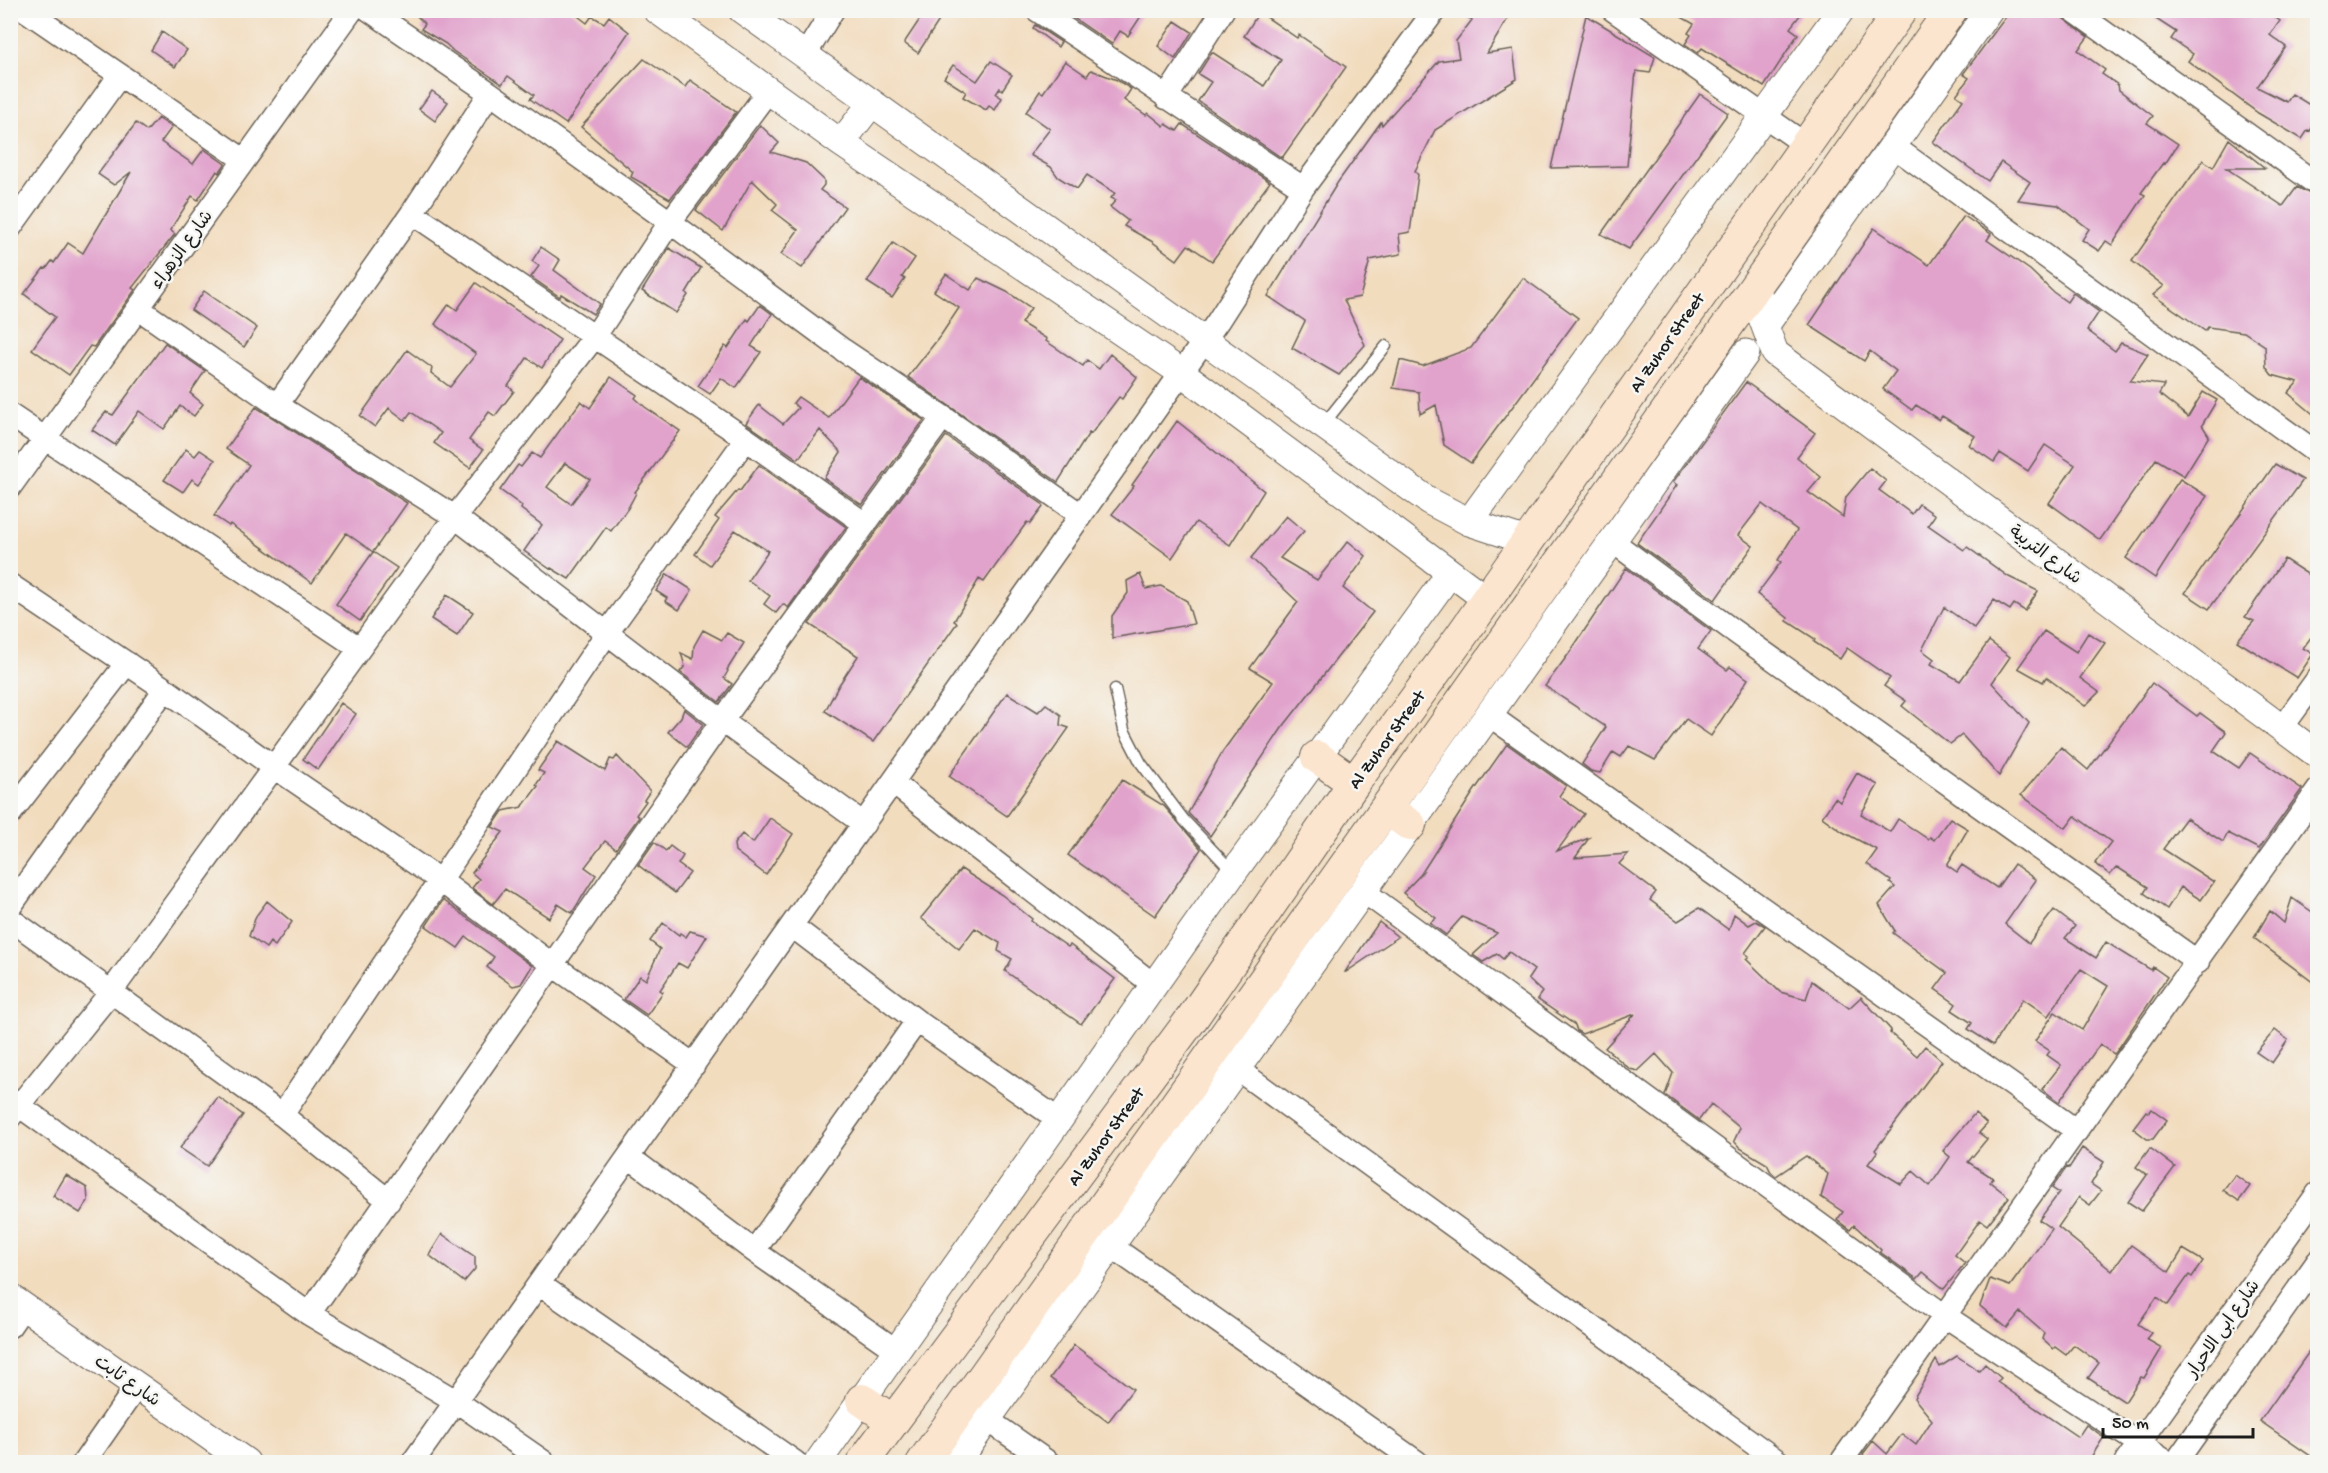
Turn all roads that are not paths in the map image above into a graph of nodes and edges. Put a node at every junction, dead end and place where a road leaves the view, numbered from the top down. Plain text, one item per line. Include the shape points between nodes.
1 (25, 10) edge
2 (352, 10) edge
3 (369, 10) edge
4 (657, 10) edge
5 (742, 10) edge
6 (833, 10) edge
7 (1037, 10) edge
8 (1223, 10) edge
9 (1435, 10) edge
10 (1613, 10) edge
11 (1841, 10) edge
12 (1900, 10) edge
13 (1989, 10) edge
14 (2073, 10) edge
15 (1939, 16) edge
16 (805, 55) junction
17 (120, 75) junction
18 (769, 90) junction
19 (490, 93) junction
20 (1166, 98) junction
21 (871, 104) junction
22 (1764, 118) junction
23 (841, 143) junction
24 (1806, 145) junction
25 (1893, 146) junction
26 (244, 160) junction
27 (2318, 185) edge
28 (1303, 188) junction
29 (412, 213) junction
30 (670, 222) junction
31 (10, 228) edge
32 (1757, 285) junction
33 (139, 309) junction
34 (1167, 313) junction
35 (1765, 326) junction
36 (595, 336) junction
37 (1205, 340) junction
38 (1386, 346) dead end
39 (1144, 348) junction
40 (1746, 353) junction
41 (1775, 353) junction
42 (1696, 372) junction
43 (1182, 373) junction
44 (277, 405) junction
45 (10, 415) edge
46 (943, 417) junction
47 (1323, 425) junction
48 (746, 439) junction
49 (45, 440) junction
50 (2318, 454) edge
51 (10, 487) edge
52 (1081, 515) junction
53 (455, 518) junction
54 (1469, 522) junction
55 (865, 524) junction
56 (1527, 541) junction
57 (1612, 541) junction
58 (1450, 573) junction
59 (10, 585) edge
60 (1486, 599) junction
61 (607, 633) junction
62 (359, 648) junction
63 (126, 663) junction
64 (2318, 678) edge
65 (165, 689) junction
66 (1115, 689) dead end
67 (1489, 715) junction
68 (722, 721) junction
69 (2281, 729) junction
70 (2318, 755) edge
71 (1317, 757) junction
72 (274, 767) junction
73 (892, 783) junction
74 (1354, 783) junction
75 (2318, 790) edge
76 (10, 814) edge
77 (1398, 817) junction
78 (864, 824) junction
79 (1233, 873) junction
80 (441, 881) junction
81 (1363, 891) junction
82 (10, 907) edge
83 (10, 919) edge
84 (792, 926) junction
85 (2198, 962) junction
86 (554, 966) junction
87 (1154, 985) junction
88 (111, 992) junction
89 (917, 1021) junction
90 (1173, 1044) junction
91 (1204, 1064) junction
92 (694, 1065) junction
93 (1237, 1069) junction
94 (13, 1107) edge
95 (1125, 1109) junction
96 (282, 1115) junction
97 (1059, 1120) junction
98 (1158, 1130) junction
99 (2077, 1131) junction
100 (629, 1157) junction
101 (2318, 1193) edge
102 (389, 1201) junction
103 (1111, 1246) junction
104 (754, 1251) junction
105 (2318, 1261) edge
106 (539, 1284) junction
107 (15, 1310) edge
108 (309, 1314) junction
109 (1945, 1316) junction
110 (897, 1351) junction
111 (137, 1386) junction
112 (862, 1400) junction
113 (456, 1401) junction
114 (988, 1420) junction
115 (893, 1421) junction
116 (2139, 1444) junction
117 (84, 1462) edge
118 (246, 1462) edge
119 (413, 1462) edge
120 (544, 1462) edge
121 (795, 1462) edge
122 (818, 1462) edge
123 (863, 1462) edge
124 (922, 1462) edge
125 (957, 1462) edge
126 (1047, 1462) edge
127 (1417, 1462) edge
128 (1779, 1462) edge
129 (1840, 1462) edge
130 (2126, 1462) edge
131 (2166, 1462) edge
132 (2176, 1462) edge

1 - 17 street
2 - 26 street, شارع الزهراء
3 - 19 street
4 - 18 street
5 - 16 street
6 - 16 street
7 - 20 street
8 - 20 street
9 - 28 street
10 - 22 street
11 - 22 street
12 - 24 main road, Al Zuhor Street
13 - 25 street
14 - 27 street
15 - 32 main road
16 - 21 street
17 - 26 street
17 - 31 street
18 - 23 street
18 - 30 street
19 - 29 street
19 - 30 street
20 - 28 street
21 - 23 street
21 - 34 street
22 - 24 street
22 - 54 street
23 - 39 street
24 - 56 main road, Al Zuhor Street
25 - 35 street
25 - 50 street
26 - 33 street, شارع الزهراء
28 - 37 street
29 - 36 street
29 - 44 street
30 - 36 street
30 - 46 street via 843,350
32 - 35 street
32 - 42 main road
33 - 44 street
33 - 49 street, شارع الزهراء
34 - 37 street
34 - 39 street
35 - 41 street
36 - 48 street
36 - 53 street
37 - 43 street
37 - 47 street
38 - 47 lane
39 - 43 street
40 - 41 street
40 - 42 street via 1720,358
40 - 57 street
41 - 69 street, شارع التربية
42 - 77 main road
43 - 52 street
43 - 58 street
44 - 53 street
45 - 49 street
46 - 52 street
46 - 55 street
47 - 54 street via 1429,501
48 - 55 street
48 - 61 street
49 - 51 street, شارع الزهراء
49 - 62 street
52 - 73 street
53 - 61 street
53 - 62 street
54 - 56 street
55 - 68 street
56 - 60 main road, Al Zuhor Street
57 - 67 street
57 - 85 street
58 - 60 street
58 - 71 street
59 - 63 street
60 - 74 main road, Al Zuhor Street
61 - 68 street
61 - 80 street
62 - 72 street
63 - 65 street
63 - 76 street
64 - 69 street
65 - 72 street
65 - 82 street
66 - 79 lane via 1124,730 1141,763 1184,820
67 - 77 street
67 - 99 street
68 - 78 street
68 - 86 street
69 - 70 street, شارع التربية
71 - 74 main road
71 - 79 street
72 - 80 street
72 - 88 street
73 - 78 street
73 - 87 street
74 - 90 main road, Al Zuhor Street
75 - 85 street
77 - 81 street
77 - 91 main road
78 - 84 street
79 - 87 street
80 - 86 street
80 - 96 street
81 - 93 street
81 - 109 street
83 - 88 street
84 - 89 street
84 - 92 street
85 - 99 street
86 - 92 street
86 - 102 street
87 - 97 street
88 - 94 street
88 - 96 street
89 - 97 street
89 - 104 street
90 - 91 main road via 1184,1061
90 - 95 main road, Al Zuhor Street
91 - 98 main road
92 - 100 street
93 - 103 street
93 - 128 street
94 - 108 street
95 - 98 main road via 1146,1112
95 - 115 main road, Al Zuhor Street
96 - 102 street
97 - 110 street
98 - 124 main road
99 - 109 street
100 - 104 street
100 - 106 street
101 - 116 street, شارع ابی الاحرار
102 - 108 street
103 - 114 street
103 - 127 street
104 - 110 street
105 - 132 street
106 - 113 street
106 - 121 street
107 - 111 street, شارع ثابت
108 - 113 street
109 - 116 street
109 - 129 street
110 - 112 street
111 - 117 street
111 - 118 street, شارع ثابت
112 - 115 main road
112 - 122 street
113 - 119 street
113 - 120 street
114 - 125 street
114 - 126 street
115 - 123 main road, Al Zuhor Street
116 - 130 street, شارع ابی الاحرار
116 - 131 street

